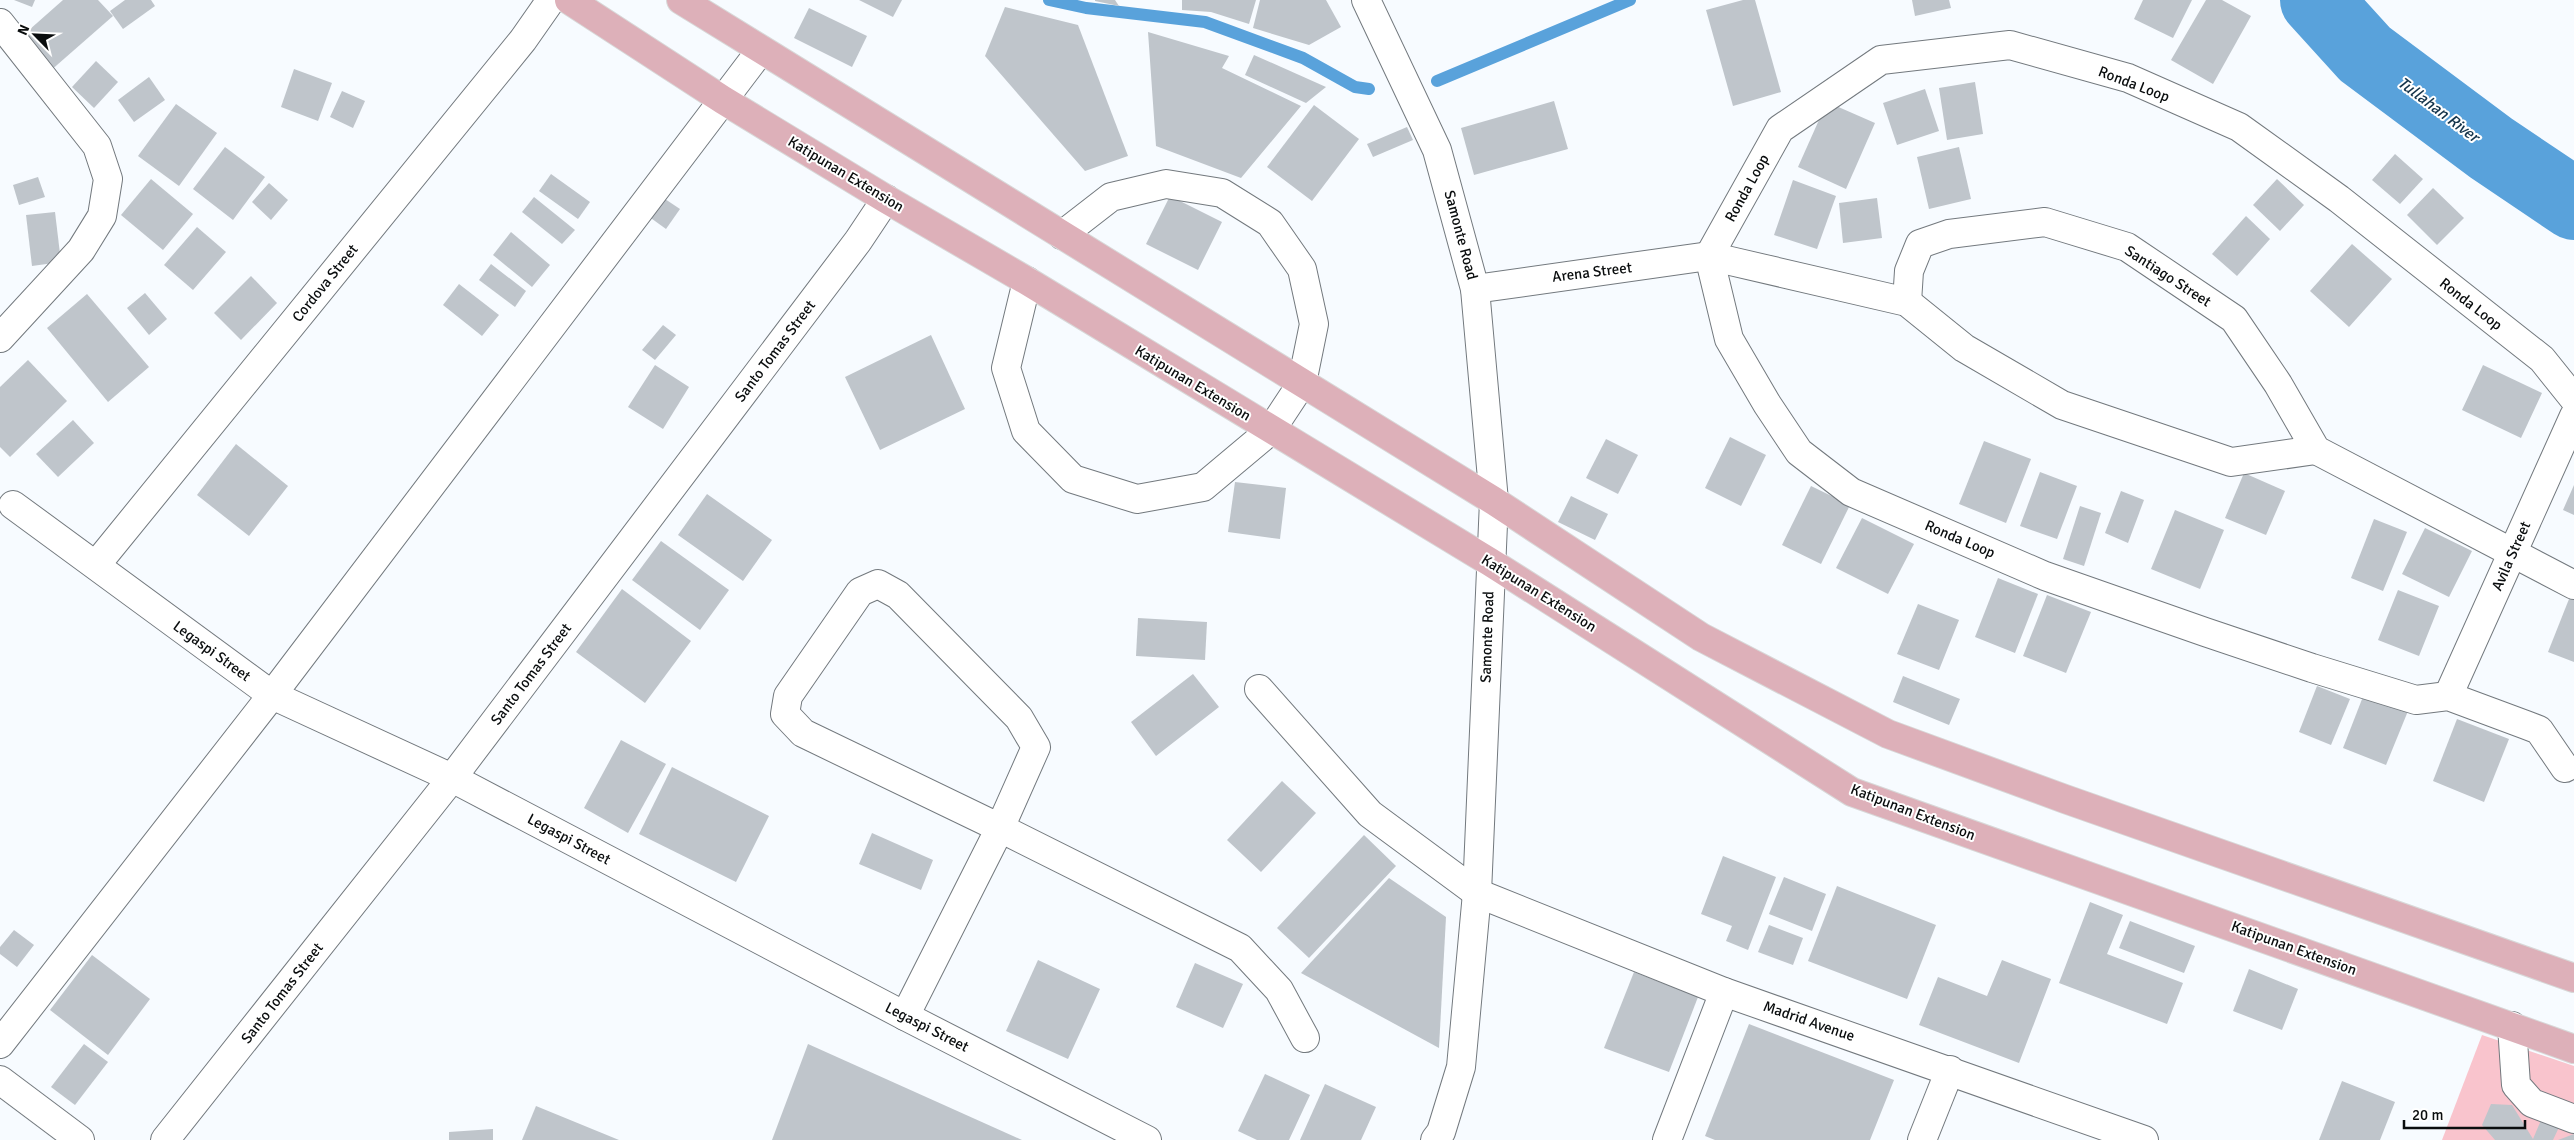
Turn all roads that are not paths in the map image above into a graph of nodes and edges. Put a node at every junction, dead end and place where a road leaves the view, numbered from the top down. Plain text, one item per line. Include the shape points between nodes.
1 (551, 0) edge
2 (569, 0) edge
3 (681, 0) edge
4 (1366, 0) edge
5 (0, 23) edge
6 (761, 50) junction
7 (723, 100) junction
8 (886, 199) junction
9 (1062, 235) junction
10 (1709, 256) junction
11 (1027, 281) junction
12 (1476, 289) junction
13 (1907, 302) junction
14 (0, 338) edge
15 (1302, 383) junction
16 (2574, 399) edge
17 (2574, 416) edge
18 (1271, 430) junction
19 (2316, 450) junction
20 (1494, 501) junction
21 (13, 505) dead end
22 (2512, 555) junction
23 (1490, 562) junction
24 (96, 565) junction
25 (2574, 586) edge
26 (1259, 689) dead end
27 (272, 695) junction
28 (2448, 696) junction
29 (2565, 768) dead end
30 (452, 778) junction
31 (1000, 828) junction
32 (1477, 893) junction
33 (2574, 978) edge
34 (1724, 992) junction
35 (905, 1016) junction
36 (2512, 1026) junction
37 (1305, 1038) dead end
38 (0, 1044) edge
39 (2574, 1049) edge
40 (1950, 1070) junction
41 (0, 1080) edge
42 (2574, 1119) edge
43 (80, 1140) edge
44 (165, 1140) edge
45 (1146, 1140) edge
46 (1435, 1140) edge
47 (1667, 1140) edge
48 (1922, 1140) edge
49 (2144, 1140) edge

1 - 24 street, Cordova Street via 523,40
2 - 7 main road, Katipunan Extension
3 - 6 main road
4 - 12 street, Samonte Road via 1437,150
5 - 14 street via 97,146 108,179 102,216 81,250
6 - 7 street
6 - 9 main road
7 - 8 main road, Katipunan Extension
7 - 27 street
8 - 11 main road, Katipunan Extension
8 - 30 street, Santo Tomas Street via 858,241
9 - 15 main road
9 - 15 street via 1111,197 1166,184 1222,193 1270,223 1302,269 1314,324
10 - 12 street, Arena Street
10 - 13 street
10 - 16 street, Ronda Loop via 1780,129 1881,60 2010,45 2128,78 2239,127 2339,199 2542,359
10 - 28 street, Ronda Loop via 1730,339 1767,404 1799,452 1851,492 2045,576 2205,632 2416,700
11 - 18 main road, Katipunan Extension
11 - 18 street via 1006,368 1026,431 1073,479 1137,498 1203,488
12 - 20 street, Samonte Road
13 - 19 street via 1964,348 2062,405 2231,462
13 - 19 street, Santiago Street via 1909,271 1920,244 1949,234 2045,222 2127,247 2234,319 2278,384
15 - 18 street
15 - 20 main road
17 - 22 street, Avila Street
18 - 23 main road, Katipunan Extension
19 - 22 street
20 - 23 street, Samonte Road
20 - 33 main road via 1701,637 1888,734
21 - 24 street, Legaspi Street
22 - 25 street
22 - 28 street, Avila Street
23 - 32 street, Samonte Road
23 - 36 main road, Katipunan Extension via 1852,792
24 - 27 street, Legaspi Street
26 - 32 street, Madrid Avenue via 1370,814
27 - 30 street, Legaspi Street
27 - 38 street
28 - 29 street via 2539,730
30 - 35 street, Legaspi Street
30 - 44 street, Santo Tomas Street
31 - 31 street via 1036,747 1019,718 898,595 878,584 860,592 788,696 785,714 803,733
31 - 35 street
31 - 37 street via 1240,948 1279,990
32 - 34 street, Madrid Avenue
32 - 46 street, Samonte Road via 1462,1067 1441,1132
34 - 40 street, Madrid Avenue
34 - 47 street
35 - 45 street, Legaspi Street
36 - 39 main road, Katipunan Extension
36 - 42 street via 2516,1085 2532,1103
40 - 48 street
40 - 49 street, Madrid Avenue
41 - 43 street

